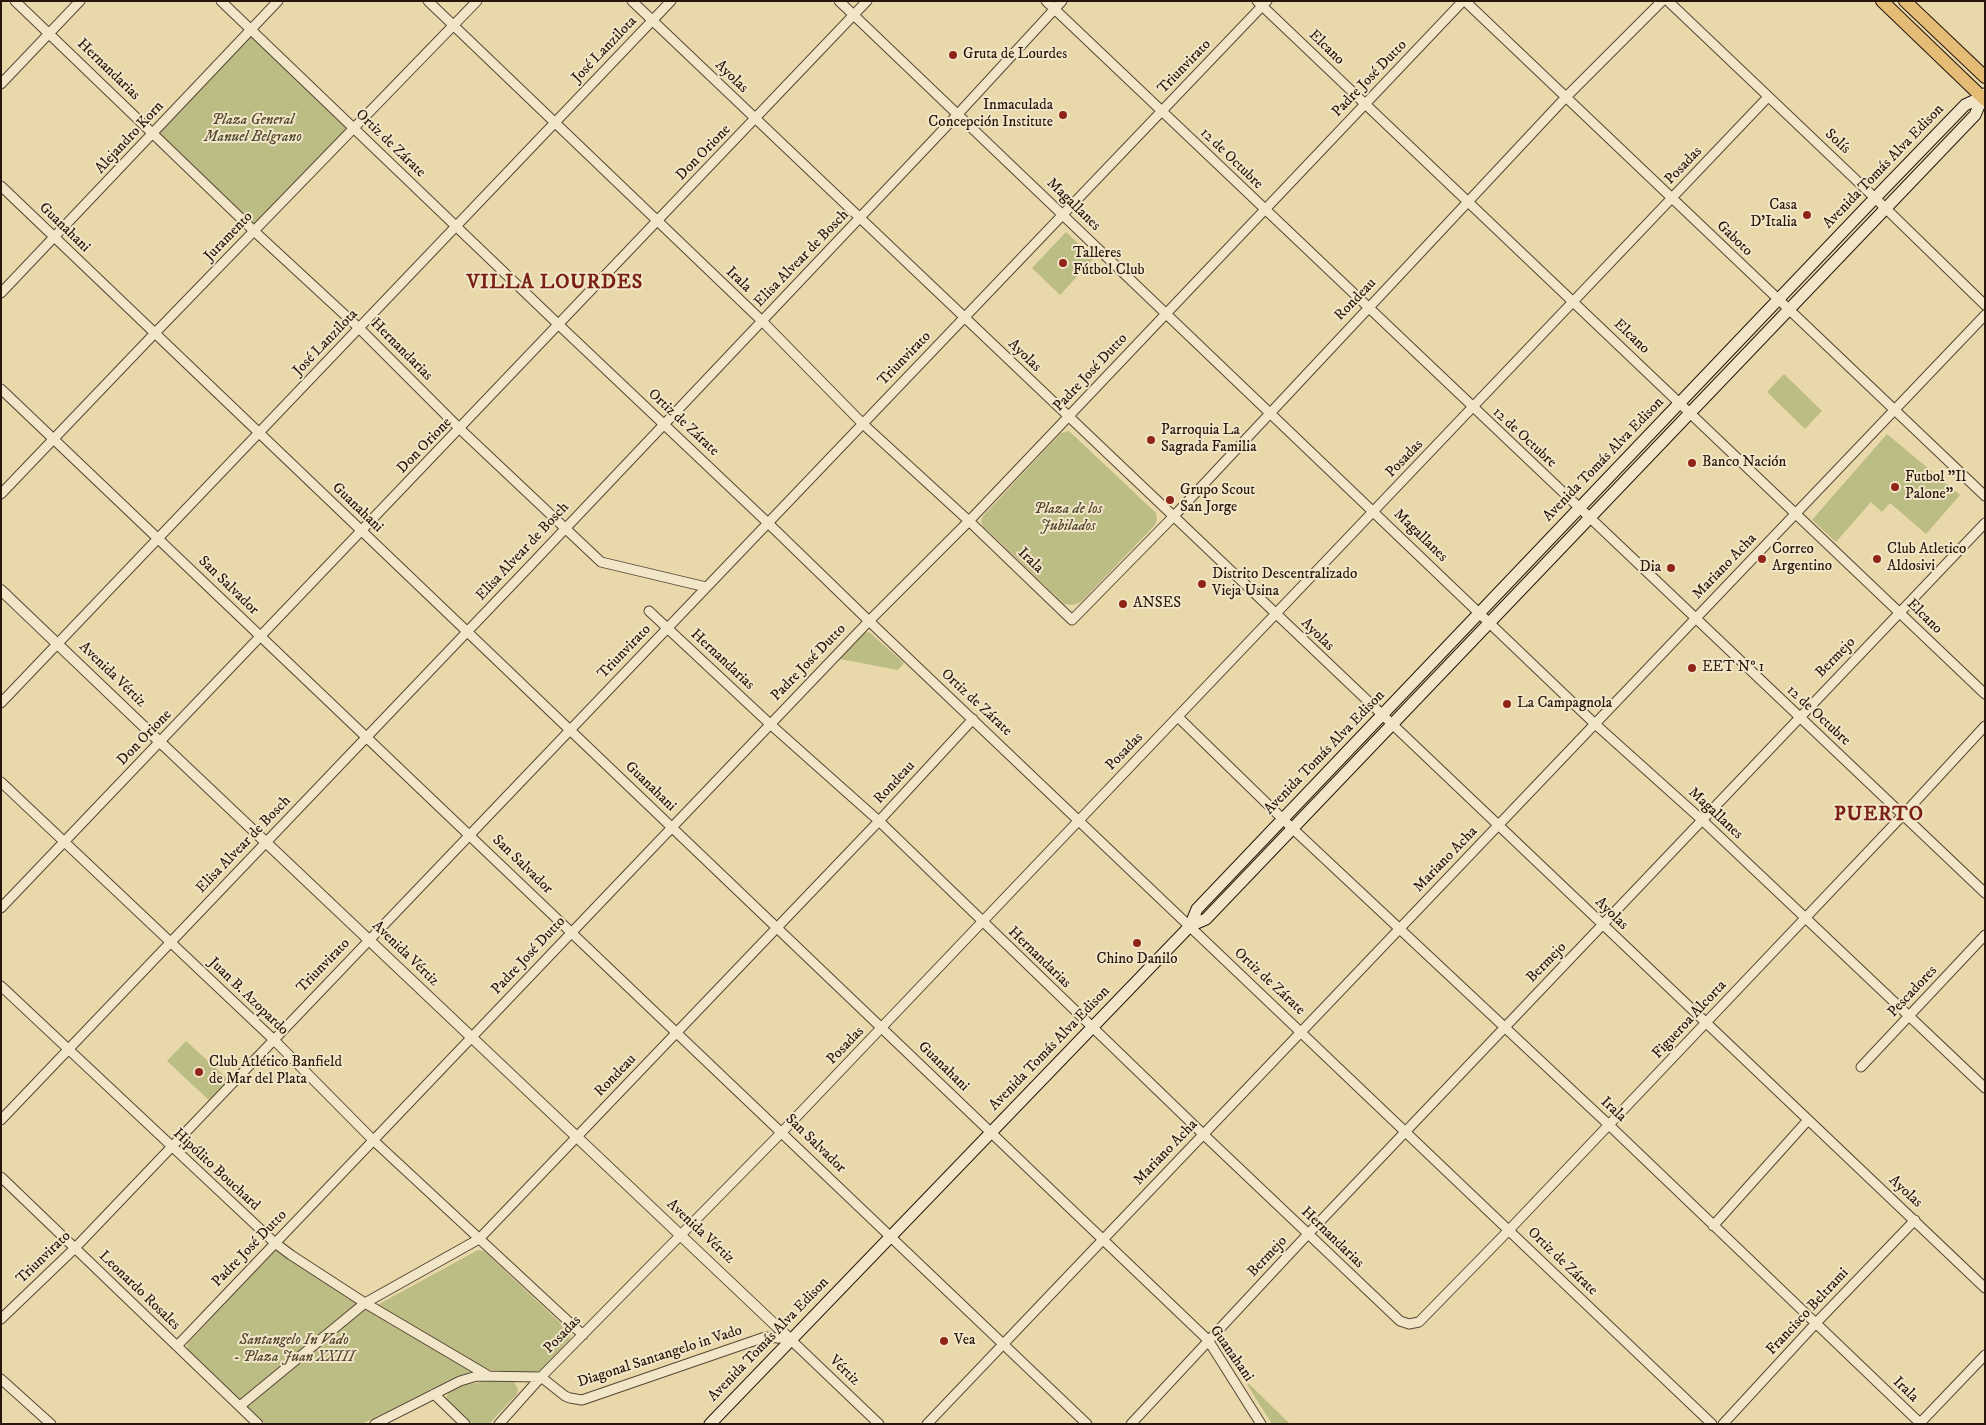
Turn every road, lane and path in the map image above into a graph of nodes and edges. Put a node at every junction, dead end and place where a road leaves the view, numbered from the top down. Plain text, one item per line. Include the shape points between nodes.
1 (15, 1) edge
2 (80, 1) edge
3 (221, 1) edge
4 (278, 1) edge
5 (428, 1) edge
6 (477, 1) edge
7 (632, 1) edge
8 (670, 1) edge
9 (839, 1) edge
10 (867, 1) edge
11 (1046, 1) edge
12 (1062, 1) edge
13 (1464, 1) edge
14 (1662, 1) edge
15 (1668, 1) edge
16 (1882, 1) edge
17 (1906, 1) edge
18 (1262, 3) edge
19 (1054, 9) junction
20 (854, 15) junction
21 (652, 20) junction
22 (454, 26) junction
23 (251, 30) junction
24 (49, 33) junction
25 (1985, 77) edge
26 (1, 84) edge
27 (1984, 96) edge
28 (1566, 97) junction
29 (1768, 97) junction
30 (1365, 104) junction
31 (1162, 111) junction
32 (958, 114) junction
33 (755, 119) junction
34 (555, 122) junction
35 (353, 128) junction
36 (154, 133) junction
37 (1, 186) edge
38 (1672, 198) junction
39 (1875, 198) junction
40 (1469, 203) junction
41 (1885, 208) junction
42 (1264, 210) junction
43 (1063, 215) junction
44 (859, 218) junction
45 (658, 221) junction
46 (456, 226) junction
47 (254, 231) junction
48 (55, 237) junction
49 (1, 294) edge
50 (1778, 300) junction
51 (1573, 302) junction
52 (1985, 305) edge
53 (1368, 308) junction
54 (1788, 309) junction
55 (1166, 313) junction
56 (1985, 315) edge
57 (964, 318) junction
58 (762, 321) junction
59 (559, 325) junction
60 (359, 328) junction
61 (154, 333) junction
62 (1, 389) edge
63 (1680, 403) junction
64 (1473, 408) junction
65 (1894, 410) junction
66 (1270, 412) junction
67 (1690, 412) junction
68 (1068, 417) junction
69 (664, 424) junction
70 (863, 424) junction
71 (460, 429) junction
72 (259, 433) junction
73 (54, 439) junction
74 (1, 494) edge
75 (1985, 496) edge
76 (1579, 508) junction
77 (1374, 511) junction
78 (1796, 513) junction
79 (1173, 517) junction
80 (1589, 518) junction
81 (969, 521) junction
82 (768, 523) junction
83 (1985, 523) edge
84 (565, 528) junction
85 (362, 532) junction
86 (159, 538) junction
87 (706, 587) junction
88 (1, 590) edge
89 (649, 611) dead end
90 (1480, 612) junction
91 (1899, 613) junction
92 (1276, 614) junction
93 (1695, 618) junction
94 (1072, 620) joint
95 (869, 621) junction
96 (1490, 622) junction
97 (667, 628) junction
98 (467, 632) junction
99 (262, 637) junction
100 (58, 644) junction
101 (1985, 694) edge
102 (1, 703) edge
103 (1382, 715) junction
104 (1178, 717) junction
105 (1800, 717) junction
106 (973, 719) junction
107 (1594, 723) junction
108 (770, 724) junction
109 (1391, 725) junction
110 (1985, 726) edge
111 (570, 730) junction
112 (367, 737) junction
113 (160, 742) junction
114 (1, 782) edge
115 (1903, 815) junction
116 (1283, 819) junction
117 (1080, 820) junction
118 (1702, 820) junction
119 (879, 821) junction
120 (1497, 825) junction
121 (672, 827) junction
122 (1292, 828) junction
123 (469, 834) junction
124 (64, 842) junction
125 (266, 842) junction
126 (1985, 892) edge
127 (1, 908) edge
128 (1805, 918) junction
129 (982, 922) junction
130 (1602, 925) junction
131 (1190, 926) junction
132 (776, 927) junction
133 (1399, 928) junction
134 (572, 932) junction
135 (1985, 935) edge
136 (368, 940) junction
137 (170, 942) junction
138 (1, 986) edge
139 (1909, 1016) junction
140 (1706, 1024) junction
141 (1092, 1027) junction
142 (1505, 1027) junction
143 (882, 1028) junction
144 (1301, 1031) junction
145 (677, 1032) junction
146 (471, 1038) junction
147 (273, 1039) junction
148 (68, 1049) junction
149 (1861, 1067) dead end
150 (1985, 1088) edge
151 (1, 1120) edge
152 (1808, 1120) junction
153 (1610, 1125) junction
154 (782, 1132) junction
155 (991, 1132) junction
156 (1406, 1132) junction
157 (1202, 1134) junction
158 (576, 1138) junction
159 (373, 1140) junction
160 (170, 1146) junction
161 (1, 1177) edge
162 (1915, 1220) junction
163 (1713, 1226) junction
164 (1510, 1230) junction
165 (682, 1234) junction
166 (1308, 1234) junction
167 (891, 1235) junction
168 (479, 1239) junction
169 (1103, 1239) junction
170 (275, 1243) junction
171 (74, 1249) junction
172 (1985, 1288) edge
173 (365, 1303) junction
174 (1, 1319) edge
175 (1816, 1323) junction
176 (1409, 1324) joint
177 (583, 1335) junction
178 (790, 1339) junction
179 (1208, 1340) junction
180 (1004, 1343) junction
181 (177, 1346) junction
182 (1985, 1355) edge
183 (487, 1375) junction
184 (541, 1377) junction
185 (1, 1379) edge
186 (434, 1394) junction
187 (240, 1406) junction
188 (254, 1423) edge
189 (1920, 1423) edge
190 (51, 1424) edge
191 (375, 1424) edge
192 (465, 1424) edge
193 (499, 1424) edge
194 (710, 1424) edge
195 (879, 1424) edge
196 (927, 1424) edge
197 (1087, 1424) edge
198 (1131, 1424) edge
199 (1261, 1424) edge
200 (1712, 1424) edge
201 (1722, 1424) edge

1 - 24 street, Hernandarias
2 - 24 street
3 - 23 street, Ortiz de Zárate
4 - 23 street, Alejandro Korn
5 - 22 street, Irala
6 - 22 street, Juramento
7 - 21 street, Ayolas
8 - 21 street, José Lanzilota
9 - 20 street, Magallanes
10 - 20 street, Don Orione
11 - 19 street, 12 de Octubre
12 - 19 street, Elisa Alvear de Bosch
13 - 28 street, Gaboto
13 - 30 street, Padre José Dutto
14 - 28 street, Rondeau
15 - 29 street, Solís
16 - 27 main road
17 - 25 main road
18 - 30 street, Elcano
18 - 31 street, Triunvirato
19 - 31 street, 12 de Octubre
19 - 32 street, Elisa Alvear de Bosch
20 - 32 street, Magallanes
20 - 33 street, Don Orione
21 - 33 street, Ayolas
21 - 34 street, José Lanzilota
22 - 34 street, Irala
22 - 35 street, Juramento
23 - 35 street, Ortiz de Zárate
23 - 36 street, Alejandro Korn
24 - 26 street
24 - 36 street, Hernandarias
27 - 39 main road, Avenida Tomás Alva Edison via 1965,105
27 - 41 main road, Avenida Tomás Alva Edison via 1975,115
28 - 38 street, Gaboto
28 - 40 street, Rondeau
29 - 38 street, Posadas
29 - 39 street, Solís
30 - 40 street, Elcano
30 - 42 street, Padre José Dutto
31 - 42 street, 12 de Octubre
31 - 43 street, Triunvirato
32 - 43 street, Magallanes
32 - 44 street, Elisa Alvear de Bosch
33 - 44 street, Ayolas
33 - 45 street, Don Orione
34 - 45 street, Irala
34 - 46 street, José Lanzilota
35 - 46 street, Ortiz de Zárate
35 - 47 street, Juramento
36 - 47 street, Hernandarias
36 - 48 street, Alejandro Korn
37 - 48 street, Guanahani
38 - 50 street, Gaboto
38 - 51 street, Posadas
39 - 41 street, Solís
39 - 50 main road, Avenida Tomás Alva Edison
40 - 51 street, Elcano
40 - 53 street, Rondeau
41 - 52 street, Solís
41 - 54 main road, Avenida Tomás Alva Edison
42 - 53 street, 12 de Octubre
42 - 55 street, Padre José Dutto
43 - 55 street, Magallanes
43 - 57 street, Triunvirato
44 - 57 street, Ayolas
44 - 58 street, Elisa Alvear de Bosch
45 - 58 street, Irala
45 - 59 street, Don Orione
46 - 59 street, Ortiz de Zárate
46 - 60 street, José Lanzilota
47 - 60 street, Hernandarias
47 - 61 street, Juramento
48 - 49 street, Alejandro Korn
48 - 61 street, Guanahani
50 - 54 street, Gaboto
50 - 63 main road, Avenida Tomás Alva Edison
51 - 63 street, Elcano
51 - 64 street, Posadas
53 - 64 street, 12 de Octubre
53 - 66 street, Rondeau
54 - 65 street, Gaboto
54 - 67 main road, Avenida Tomás Alva Edison
55 - 66 street, Magallanes
55 - 68 street, Padre José Dutto
56 - 65 street, Mariano Acha
57 - 68 street, Ayolas
57 - 70 street, Triunvirato
58 - 69 street, Elisa Alvear de Bosch
58 - 70 street, Irala
59 - 69 street, Ortiz de Zárate
59 - 71 street, Don Orione
60 - 71 street, Hernandarias
60 - 72 street, José Lanzilota
61 - 72 street, Guanahani
61 - 73 street, Juramento
62 - 73 street, San Salvador
63 - 67 street, Elcano
63 - 76 main road, Avenida Tomás Alva Edison
64 - 76 street, 12 de Octubre
64 - 77 street, Posadas
65 - 75 street, Gaboto
65 - 78 street, Mariano Acha
66 - 77 street, Magallanes
66 - 79 street, Rondeau
67 - 78 street, Elcano
67 - 80 main road, Avenida Tomás Alva Edison
68 - 79 street, Ayolas
68 - 81 street, Padre José Dutto
69 - 82 street, Ortiz de Zárate
69 - 84 street, Elisa Alvear de Bosch
70 - 81 street, Irala
70 - 82 street, Triunvirato
71 - 84 street, Hernandarias
71 - 85 street, Don Orione
72 - 85 street, Guanahani
72 - 86 street, José Lanzilota
73 - 74 street, Juramento
73 - 86 street, San Salvador
76 - 80 street, 12 de Octubre
76 - 90 main road, Avenida Tomás Alva Edison
77 - 90 street, Magallanes
77 - 92 street, Posadas
78 - 91 street, Elcano
78 - 93 street, Mariano Acha
79 - 92 street, Ayolas
79 - 94 street, Rondeau
80 - 93 street, 12 de Octubre
80 - 96 main road, Avenida Tomás Alva Edison
81 - 94 street, Irala
81 - 95 street, Padre José Dutto
82 - 87 street, Triunvirato
82 - 95 street, Ortiz de Zárate
83 - 91 street, Bermejo
84 - 87 street, Hernandarias via 608,565
84 - 98 street, Elisa Alvear de Bosch
85 - 98 street, Guanahani
85 - 99 street, Don Orione
86 - 99 street, San Salvador
86 - 100 street, José Lanzilota
87 - 97 street, Triunvirato
88 - 100 street, Avenida Vértiz
89 - 97 street, Hernandarias
90 - 96 street, Magallanes
90 - 103 main road, Avenida Tomás Alva Edison
91 - 101 street, Elcano
91 - 105 street, Bermejo
92 - 103 street, Ayolas
92 - 104 street, Posadas
93 - 105 street, 12 de Octubre
93 - 107 street, Mariano Acha
95 - 106 street, Ortiz de Zárate
95 - 108 street, Padre José Dutto
96 - 107 street, Magallanes
96 - 109 main road, Avenida Tomás Alva Edison
97 - 108 street, Hernandarias
97 - 111 street, Triunvirato
98 - 111 street, Guanahani
98 - 112 street, Elisa Alvear de Bosch
99 - 112 street, San Salvador
99 - 113 street, Don Orione
100 - 102 street, José Lanzilota
100 - 113 street, Avenida Vértiz
103 - 109 street, Ayolas
103 - 116 main road, Avenida Tomás Alva Edison
104 - 116 street, Irala
104 - 117 street, Posadas
105 - 115 street, 12 de Octubre
105 - 118 street, Bermejo
106 - 117 street, Ortiz de Zárate
106 - 119 street, Rondeau
107 - 118 street, Magallanes
107 - 120 street, Mariano Acha
108 - 119 street, Hernandarias
108 - 121 street, Padre José Dutto
109 - 120 street, Ayolas
109 - 122 main road, Avenida Tomás Alva Edison
110 - 115 street, Figueroa Alcorta
111 - 121 street, Guanahani
111 - 123 street, Triunvirato
112 - 123 street, San Salvador
112 - 125 street, Elisa Alvear de Bosch
113 - 124 street, Don Orione
113 - 125 street, Avenida Vértiz
114 - 124 street, Juan B. Azopardo
115 - 126 street, 12 de Octubre
115 - 128 street, Figueroa Alcorta
116 - 122 street, Irala
116 - 131 main road, Avenida Tomás Alva Edison via 1197,909
117 - 129 street, Posadas
117 - 131 street, Ortiz de Zárate
118 - 128 street, Magallanes
118 - 130 street, Bermejo
119 - 129 street, Hernandarias
119 - 132 street, Rondeau
120 - 130 street, Ayolas
120 - 133 street, Mariano Acha
121 - 132 street, Guanahani
121 - 134 street, Padre José Dutto
122 - 131 main road, Avenida Tomás Alva Edison via 1206,919
122 - 133 street, Irala
123 - 134 street, San Salvador
123 - 136 street, Triunvirato
124 - 127 street, Don Orione
124 - 137 street, Juan B. Azopardo
125 - 136 street, Avenida Vértiz
125 - 137 street, Elisa Alvear de Bosch
128 - 139 street, Magallanes
128 - 140 street, Figueroa Alcorta
129 - 141 street, Hernandarias
129 - 143 street, Posadas
130 - 140 street, Ayolas
130 - 142 street, Bermejo
131 - 141 main road, Avenida Tomás Alva Edison
131 - 144 street, Ortiz de Zárate
132 - 143 street, Guanahani
132 - 145 street, Rondeau
133 - 142 street, Irala
133 - 144 street, Mariano Acha
134 - 145 street, San Salvador
134 - 146 street, Padre José Dutto
135 - 139 street, Pescadores
136 - 146 street, Avenida Vértiz
136 - 147 street, Triunvirato
137 - 147 street, Juan B. Azopardo
137 - 148 street, Elisa Alvear de Bosch
138 - 148 street, Hipólito Bouchard
139 - 149 street, Pescadores
139 - 150 street, Magallanes
140 - 152 street, Ayolas
140 - 153 street, Figueroa Alcorta
141 - 155 main road, Avenida Tomás Alva Edison
141 - 157 street, Hernandarias
142 - 153 street, Irala
142 - 156 street, Bermejo
143 - 154 street, Posadas
143 - 155 street, Guanahani
144 - 156 street, Ortiz de Zárate
144 - 157 street, Mariano Acha
145 - 154 street, San Salvador
145 - 158 street, Rondeau
146 - 158 street, Avenida Vértiz
146 - 159 street, Padre José Dutto
147 - 159 street, Juan B. Azopardo
147 - 160 street, Triunvirato
148 - 151 street, Elisa Alvear de Bosch
148 - 160 street, Hipólito Bouchard
152 - 162 street, Ayolas
152 - 163 street
153 - 163 street, Irala
153 - 164 street, Figueroa Alcorta
154 - 165 street, Posadas
154 - 167 street, San Salvador
155 - 167 main road, Avenida Tomás Alva Edison
155 - 169 street, Guanahani
156 - 164 street, Ortiz de Zárate
156 - 166 street, Bermejo
157 - 166 street, Hernandarias
157 - 169 street, Mariano Acha
158 - 165 street, Avenida Vértiz
158 - 168 street, Rondeau
159 - 168 street, Juan B. Azopardo
159 - 170 street, Padre José Dutto
160 - 170 street, Hipólito Bouchard
160 - 171 street, Triunvirato
161 - 171 street, Leonardo Rosales
162 - 172 street, Ayolas
162 - 175 street, Francisco Beltrami
163 - 175 street, Irala
164 - 176 street, Figueroa Alcorta via 1419,1322
164 - 200 street, Ortiz de Zárate
165 - 177 street, Posadas
165 - 178 street, Avenida Vértiz
166 - 176 street, Hernandarias via 1400,1321
166 - 179 street, Bermejo
167 - 178 main road, Avenida Tomás Alva Edison
167 - 180 street, San Salvador
168 - 173 street, Rondeau
168 - 177 street, Juan B. Azopardo
169 - 179 street, Guanahani
169 - 180 street, Mariano Acha
170 - 173 street, Hipólito Bouchard
170 - 181 street, Padre José Dutto
171 - 174 street, Triunvirato
171 - 181 street, Leonardo Rosales
173 - 183 street, Hipólito Bouchard
173 - 187 street, Rondeau
175 - 189 street, Irala
175 - 201 street, Francisco Beltrami
177 - 184 street, Posadas
178 - 184 street, Diagonal Santangelo in Vado via 765,1337 582,1400 565,1396
178 - 194 main road, Avenida Tomás Alva Edison
178 - 195 street, Vértiz
179 - 198 street, Bermejo
179 - 199 street, Guanahani
180 - 196 street, Mariano Acha
180 - 197 street, San Salvador
181 - 187 street, Leonardo Rosales
182 - 189 street
183 - 184 street
183 - 186 street via 460,1381
184 - 193 street, Posadas
185 - 190 street
186 - 191 street
186 - 192 street
187 - 188 street, Leonardo Rosales

